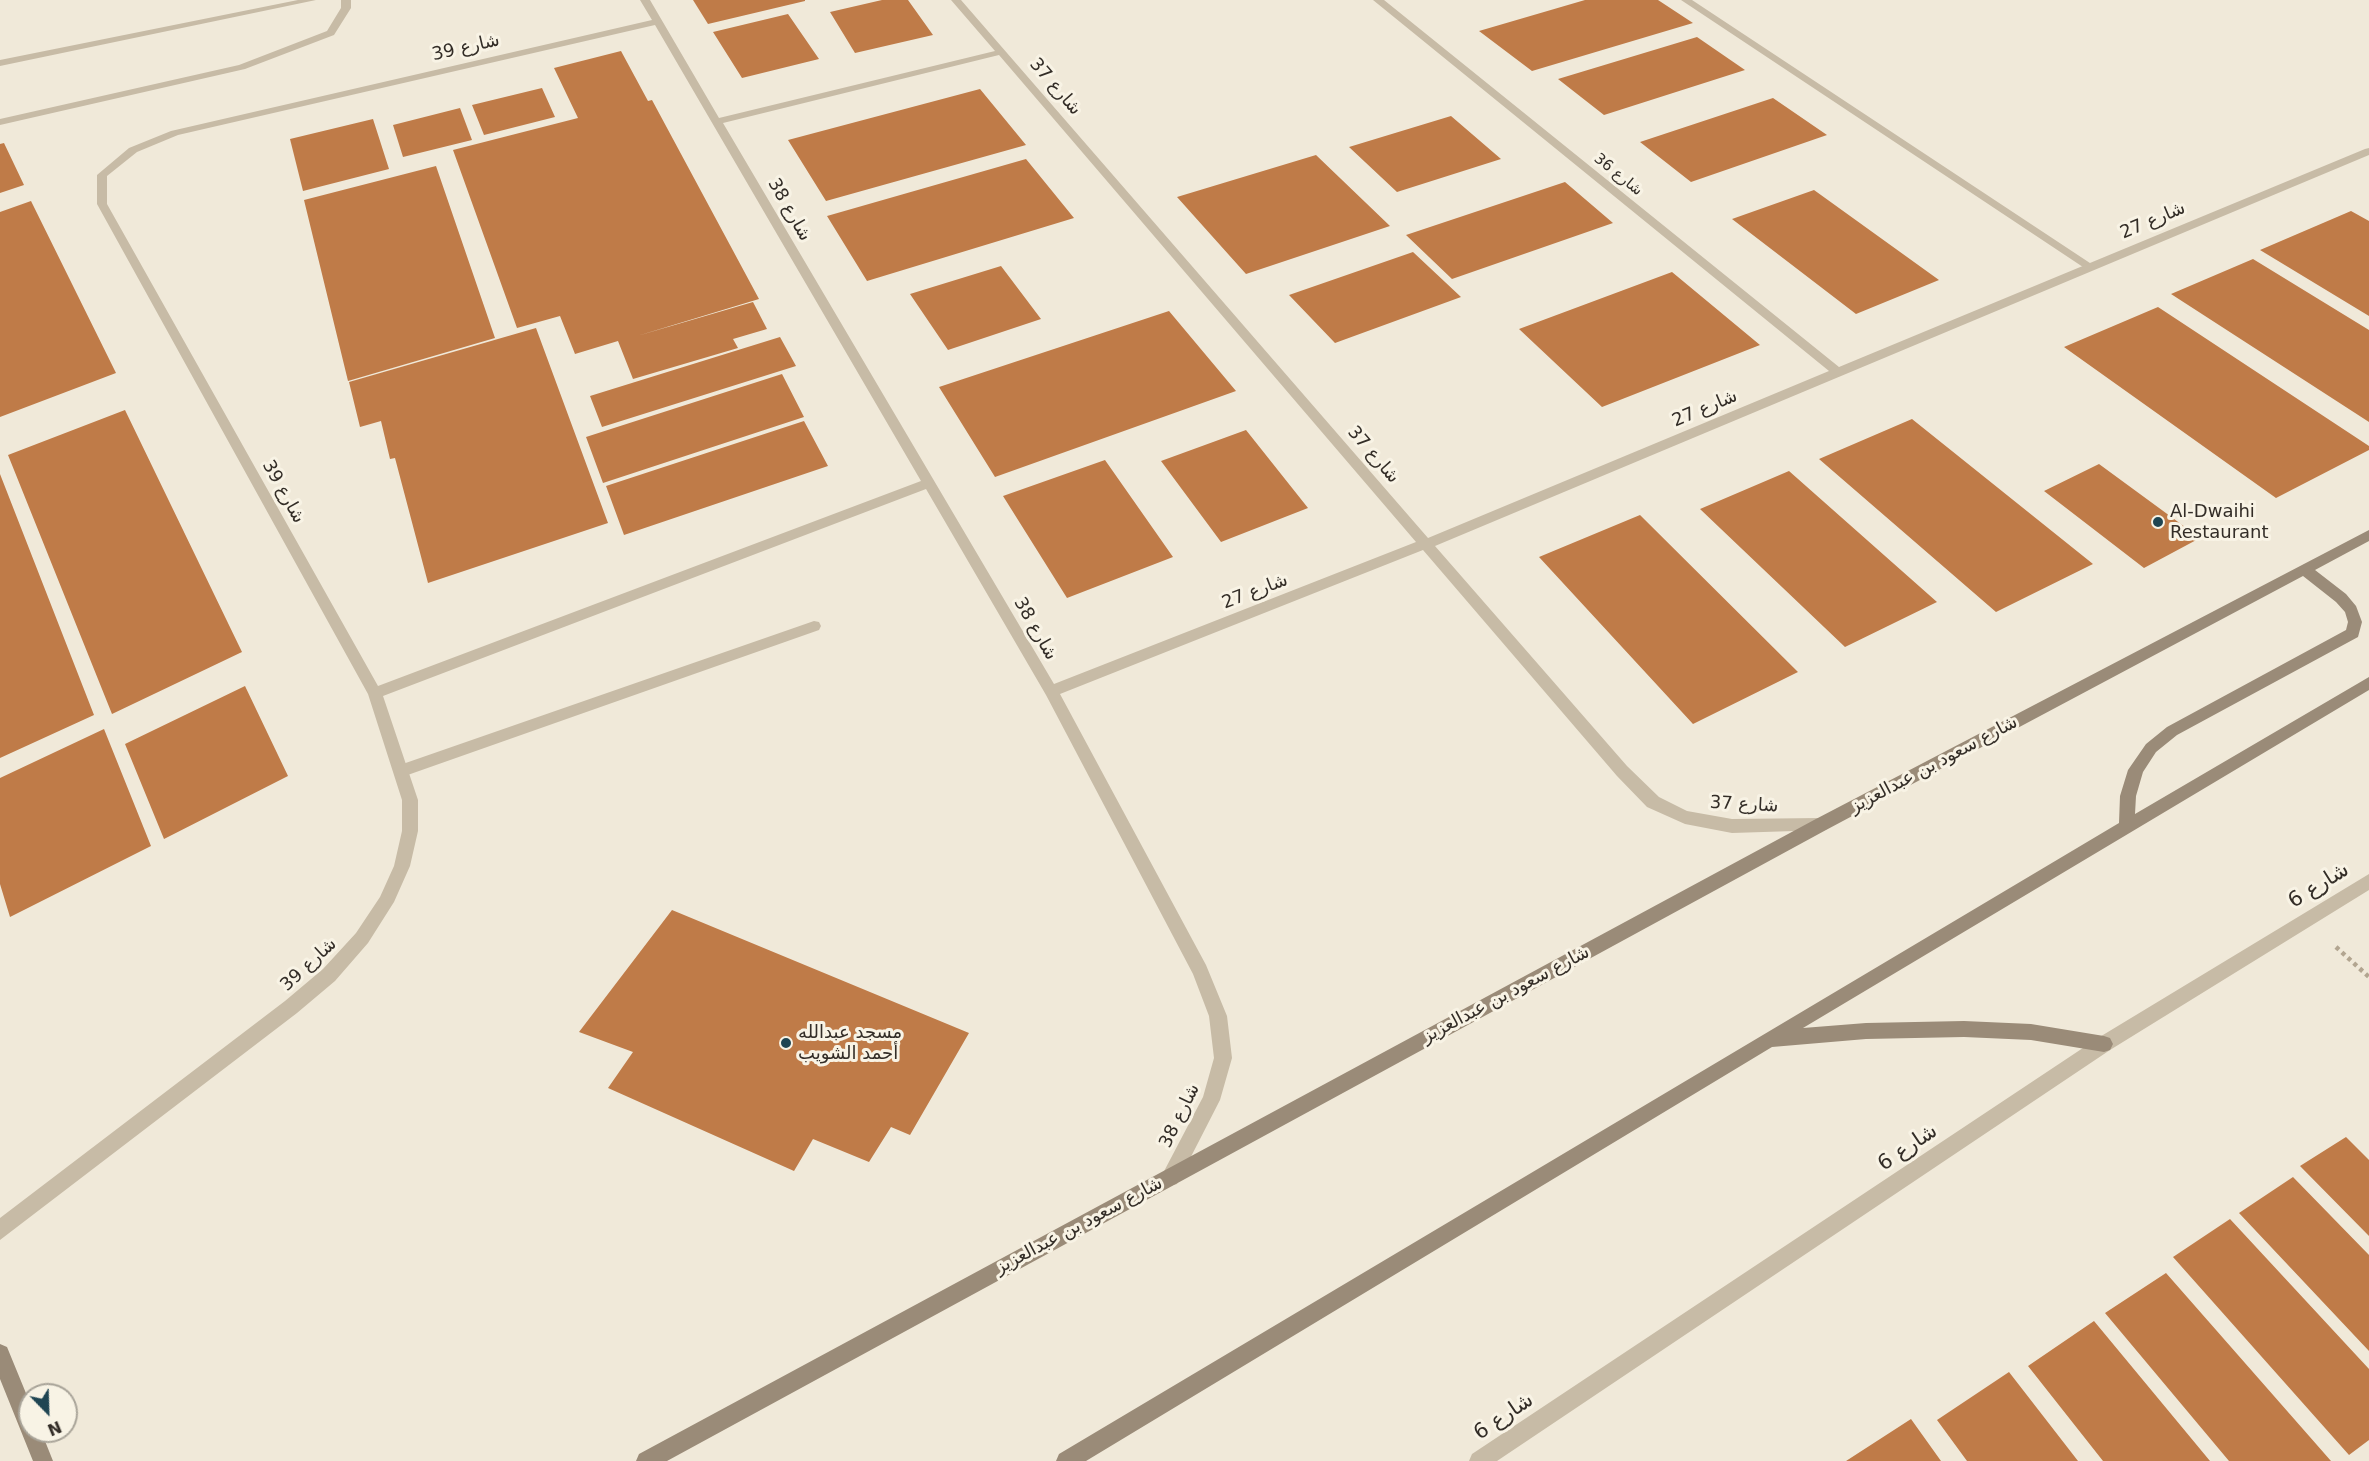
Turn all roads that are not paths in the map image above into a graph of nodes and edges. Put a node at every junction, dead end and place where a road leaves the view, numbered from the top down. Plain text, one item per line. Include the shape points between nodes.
1 (311, 0) edge
2 (346, 0) edge
3 (645, 0) edge
4 (956, 0) edge
5 (1378, 0) edge
6 (1686, 0) edge
7 (657, 22) junction
8 (1001, 52) junction
9 (0, 63) edge
10 (0, 122) edge
11 (716, 122) junction
12 (2369, 151) edge
13 (2090, 267) junction
14 (1839, 373) junction
15 (929, 483) junction
16 (2369, 535) edge
17 (1426, 544) junction
18 (2304, 569) junction
19 (814, 626) dead end
20 (2369, 683) edge
21 (1051, 691) junction
22 (375, 693) junction
23 (402, 771) junction
24 (1820, 825) junction
25 (2127, 826) junction
26 (2369, 881) edge
27 (1767, 1040) junction
28 (2104, 1044) junction
29 (1170, 1177) junction
30 (0, 1230) edge
31 (0, 1354) edge
32 (18, 1398) edge
33 (36, 1443) edge
34 (43, 1461) edge
35 (646, 1461) edge
36 (1066, 1461) edge
37 (1479, 1461) edge

1 - 9 street
2 - 10 street via 346,8 331,33 242,67
3 - 7 street, شارع 38
4 - 8 street, شارع 37
5 - 14 street, شارع 36
6 - 13 street
7 - 11 street, شارع 38
7 - 22 street, شارع 39 via 175,133 133,150 102,175 102,204
8 - 11 street
8 - 17 street, شارع 37
11 - 15 street, شارع 38
12 - 13 street, شارع 27
13 - 14 street, شارع 27
14 - 17 street, شارع 27
15 - 21 street, شارع 38
15 - 22 street
16 - 18 main road, شارع سعود بن عبدالعزيز
17 - 21 street, شارع 27
17 - 24 street, شارع 37 via 1653,802 1685,818 1732,826
18 - 24 main road, شارع سعود بن عبدالعزيز
18 - 25 main road via 2351,610 2353,633 2172,731 2151,748 2136,770 2128,796
19 - 23 street
20 - 25 main road
21 - 29 street, شارع 38 via 1200,971 1218,1016 1223,1058 1211,1101
22 - 23 street, شارع 39
23 - 30 street, شارع 39 via 410,810 402,866 386,902 362,938 329,975 291,1007
24 - 29 main road, شارع سعود بن عبدالعزيز
25 - 27 main road
26 - 28 street, شارع 6
27 - 28 main road via 1866,1031 1964,1029 2031,1032
27 - 36 main road
28 - 37 street, شارع 6
29 - 35 main road, شارع سعود بن عبدالعزيز
31 - 32 main road
33 - 34 main road

